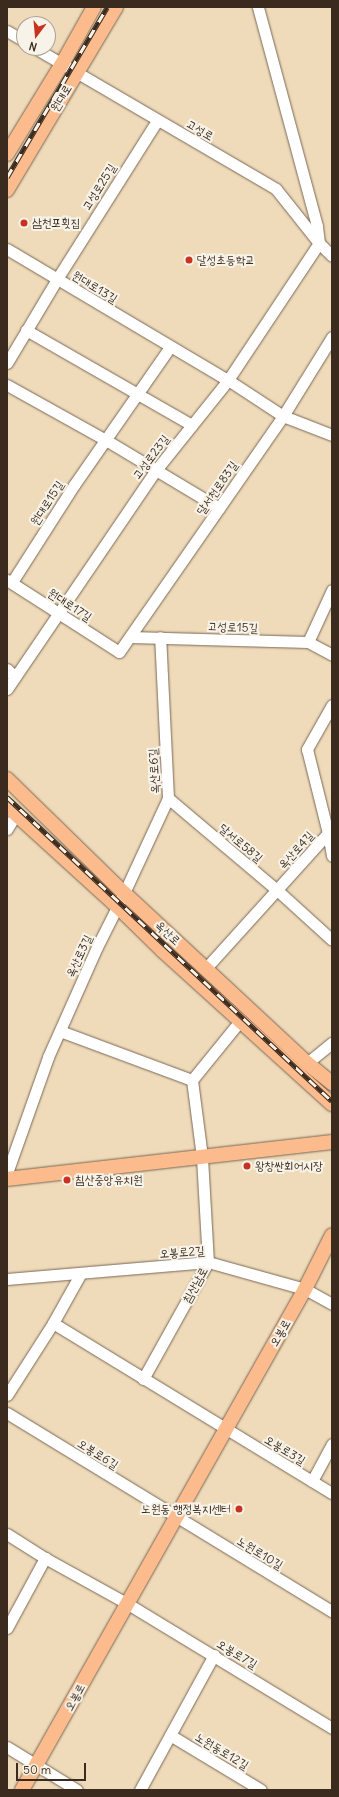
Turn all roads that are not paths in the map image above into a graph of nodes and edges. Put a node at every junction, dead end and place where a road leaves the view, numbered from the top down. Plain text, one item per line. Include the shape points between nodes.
1 (94, 7) edge
2 (116, 7) edge
3 (258, 7) edge
4 (7, 31) edge
5 (16, 36) edge
6 (49, 56) edge
7 (62, 64) junction
8 (77, 72) junction
9 (157, 121) junction
10 (7, 154) edge
11 (7, 190) edge
12 (319, 243) junction
13 (7, 249) edge
14 (332, 256) edge
15 (57, 279) junction
16 (26, 330) junction
17 (332, 336) edge
18 (170, 347) junction
19 (7, 362) edge
20 (228, 380) junction
21 (7, 385) edge
22 (137, 394) junction
23 (283, 416) junction
24 (192, 425) junction
25 (332, 435) edge
26 (106, 440) junction
27 (156, 470) junction
28 (219, 508) junction
29 (9, 581) edge
30 (332, 590) edge
31 (59, 614) junction
32 (130, 637) junction
33 (160, 637) junction
34 (308, 642) junction
35 (119, 652) joint
36 (332, 656) edge
37 (7, 669) edge
38 (15, 677) junction
39 (7, 689) edge
40 (332, 705) edge
41 (7, 779) edge
42 (168, 798) junction
43 (11, 810) edge
44 (7, 829) edge
45 (330, 833) edge
46 (332, 856) edge
47 (277, 890) junction
48 (124, 893) junction
49 (118, 907) junction
50 (332, 940) edge
51 (206, 968) junction
52 (240, 1021) junction
53 (60, 1031) junction
54 (332, 1043) edge
55 (307, 1063) junction
56 (192, 1080) junction
57 (332, 1083) edge
58 (332, 1104) edge
59 (332, 1142) edge
60 (202, 1157) junction
61 (7, 1173) edge
62 (7, 1179) edge
63 (332, 1235) edge
64 (208, 1262) junction
65 (81, 1273) junction
66 (7, 1279) edge
67 (306, 1289) junction
68 (332, 1304) edge
69 (53, 1323) junction
70 (143, 1379) junction
71 (7, 1395) edge
72 (7, 1413) edge
73 (225, 1429) junction
74 (332, 1444) edge
75 (312, 1482) junction
76 (332, 1494) edge
77 (175, 1517) junction
78 (7, 1534) edge
79 (45, 1558) junction
80 (128, 1604) junction
81 (332, 1611) edge
82 (7, 1628) edge
83 (214, 1655) junction
84 (332, 1728) edge
85 (170, 1735) junction
86 (7, 1747) edge
87 (36, 1765) junction
88 (22, 1790) edge
89 (77, 1790) edge
90 (140, 1790) edge
91 (261, 1790) edge

1 - 7 main road, 원대로
2 - 8 main road, 원대로
3 - 12 street via 317,226
4 - 5 street
6 - 7 street, 고성로
7 - 8 street, 고성로
7 - 10 main road, 원대로
8 - 9 street, 고성로
8 - 11 main road, 원대로
9 - 12 street, 고성로 via 276,189
9 - 15 street, 고성로25길
12 - 14 street, 고성로
12 - 20 street, 고성로23길
13 - 15 street, 원대로13길
15 - 16 street, 고성로25길
15 - 18 street, 원대로13길
16 - 19 street, 고성로25길
16 - 22 street
17 - 23 street, 달서천로83길
18 - 20 street, 원대로13길
18 - 22 street
20 - 23 street, 원대로13길
20 - 24 street, 고성로23길
21 - 26 street
22 - 24 street
22 - 26 street
23 - 25 street, 원대로13길
23 - 28 street, 달서천로83길
24 - 27 street, 고성로23길
26 - 27 street
26 - 29 street, 원대로15길
27 - 28 street
27 - 31 street, 고성로23길
28 - 32 street, 달서천로83길
29 - 31 street, 원대로17길
30 - 34 street
31 - 35 street, 원대로17길
31 - 38 street, 고성로23길
32 - 33 street, 고성로15길
32 - 35 street, 달서천로83길
33 - 34 street, 고성로15길
33 - 42 street, 옥산로6길
34 - 36 street, 고성로15길
37 - 38 street
38 - 39 street, 고성로23길
40 - 45 street, 옥산로4길 via 307,749
41 - 48 main road, 옥산로
42 - 47 street, 달서로58길
42 - 48 street, 옥산로6길
43 - 44 street
43 - 49 main road
45 - 46 street
45 - 47 street, 옥산로4길
47 - 50 street, 달서로58길
47 - 51 street, 옥산로4길
48 - 49 street, 옥산로3길
48 - 51 main road, 옥산로
49 - 52 main road
49 - 53 street, 옥산로3길 via 97,947
51 - 55 main road, 옥산로
52 - 56 street
52 - 58 main road
53 - 56 street
53 - 61 street, 옥산로3길 via 48,1057
54 - 55 street
55 - 57 main road, 옥산로
56 - 60 street, 침산남로
59 - 60 main road
60 - 62 main road
60 - 64 street, 침산남로
63 - 67 main road, 오봉로
64 - 65 street, 오봉로2길
64 - 67 street, 오봉로2길
64 - 70 street, 침산남로
65 - 66 street, 오봉로2길
65 - 69 street
67 - 68 street, 오봉로2길
67 - 73 main road, 오봉로
69 - 70 street
69 - 71 street
70 - 73 street
72 - 77 street, 오봉로6길
73 - 75 street, 오봉로3길
73 - 77 main road, 오봉로
74 - 75 street
75 - 76 street, 오봉로3길
77 - 80 main road, 오봉로
77 - 81 street, 노원로10길
78 - 79 street
79 - 80 street
79 - 82 street
80 - 83 street, 오봉로7길
80 - 87 main road, 오봉로
83 - 84 street, 오봉로7길
83 - 85 street
85 - 90 street
85 - 91 street, 노원동로12길
86 - 87 street
87 - 88 main road, 오봉로
87 - 89 street

